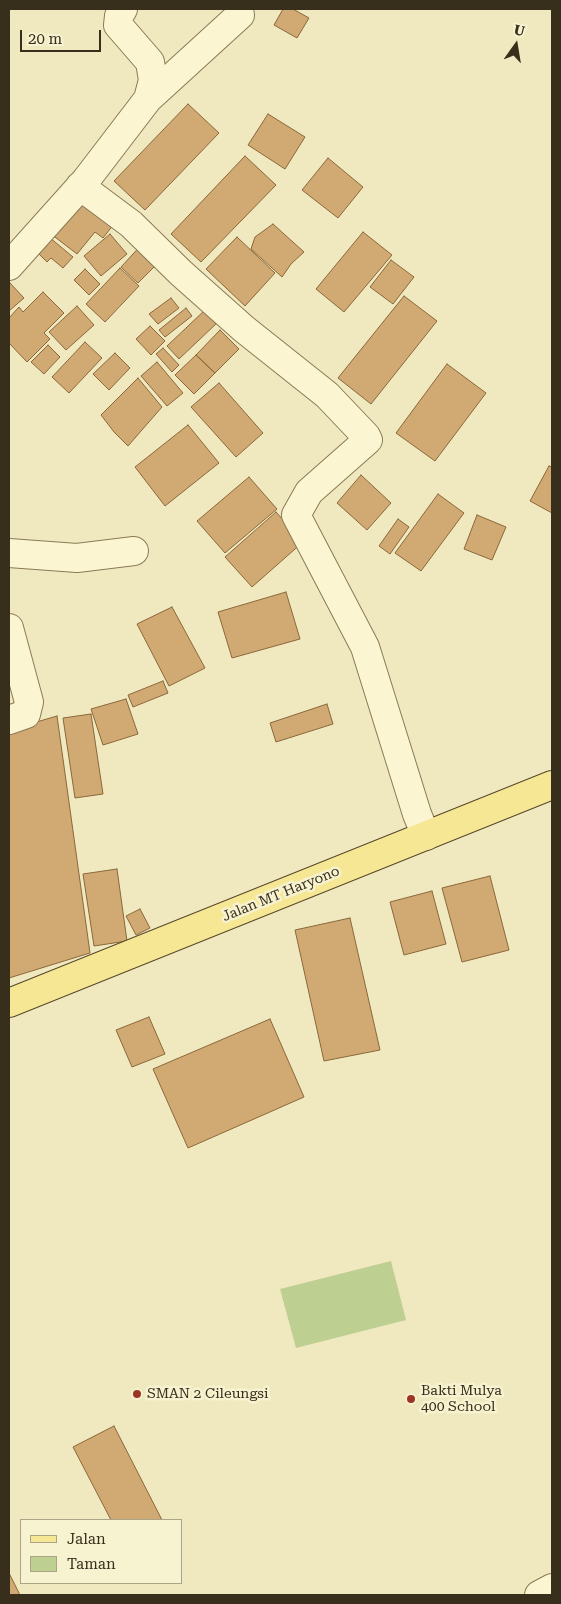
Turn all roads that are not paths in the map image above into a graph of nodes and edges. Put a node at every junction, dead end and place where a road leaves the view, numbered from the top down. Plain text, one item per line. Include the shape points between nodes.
1 (123, 9) edge
2 (240, 15) dead end
3 (148, 99) junction
4 (80, 186) junction
5 (14, 251) edge
6 (134, 551) dead end
7 (9, 553) edge
8 (9, 628) edge
9 (9, 720) edge
10 (552, 785) edge
11 (426, 836) junction
12 (9, 1003) edge
13 (552, 1588) edge
14 (539, 1595) edge

1 - 3 street via 118,25 150,62 153,80
2 - 3 street
3 - 4 street
4 - 5 street
4 - 11 street via 131,224 244,330 328,395 366,436 368,440 309,492 296,516 365,647
6 - 7 street via 77,558
8 - 9 street via 29,702 26,714
10 - 11 main road, Jalan MT Haryono
11 - 12 main road, Jalan MT Haryono
13 - 14 street

